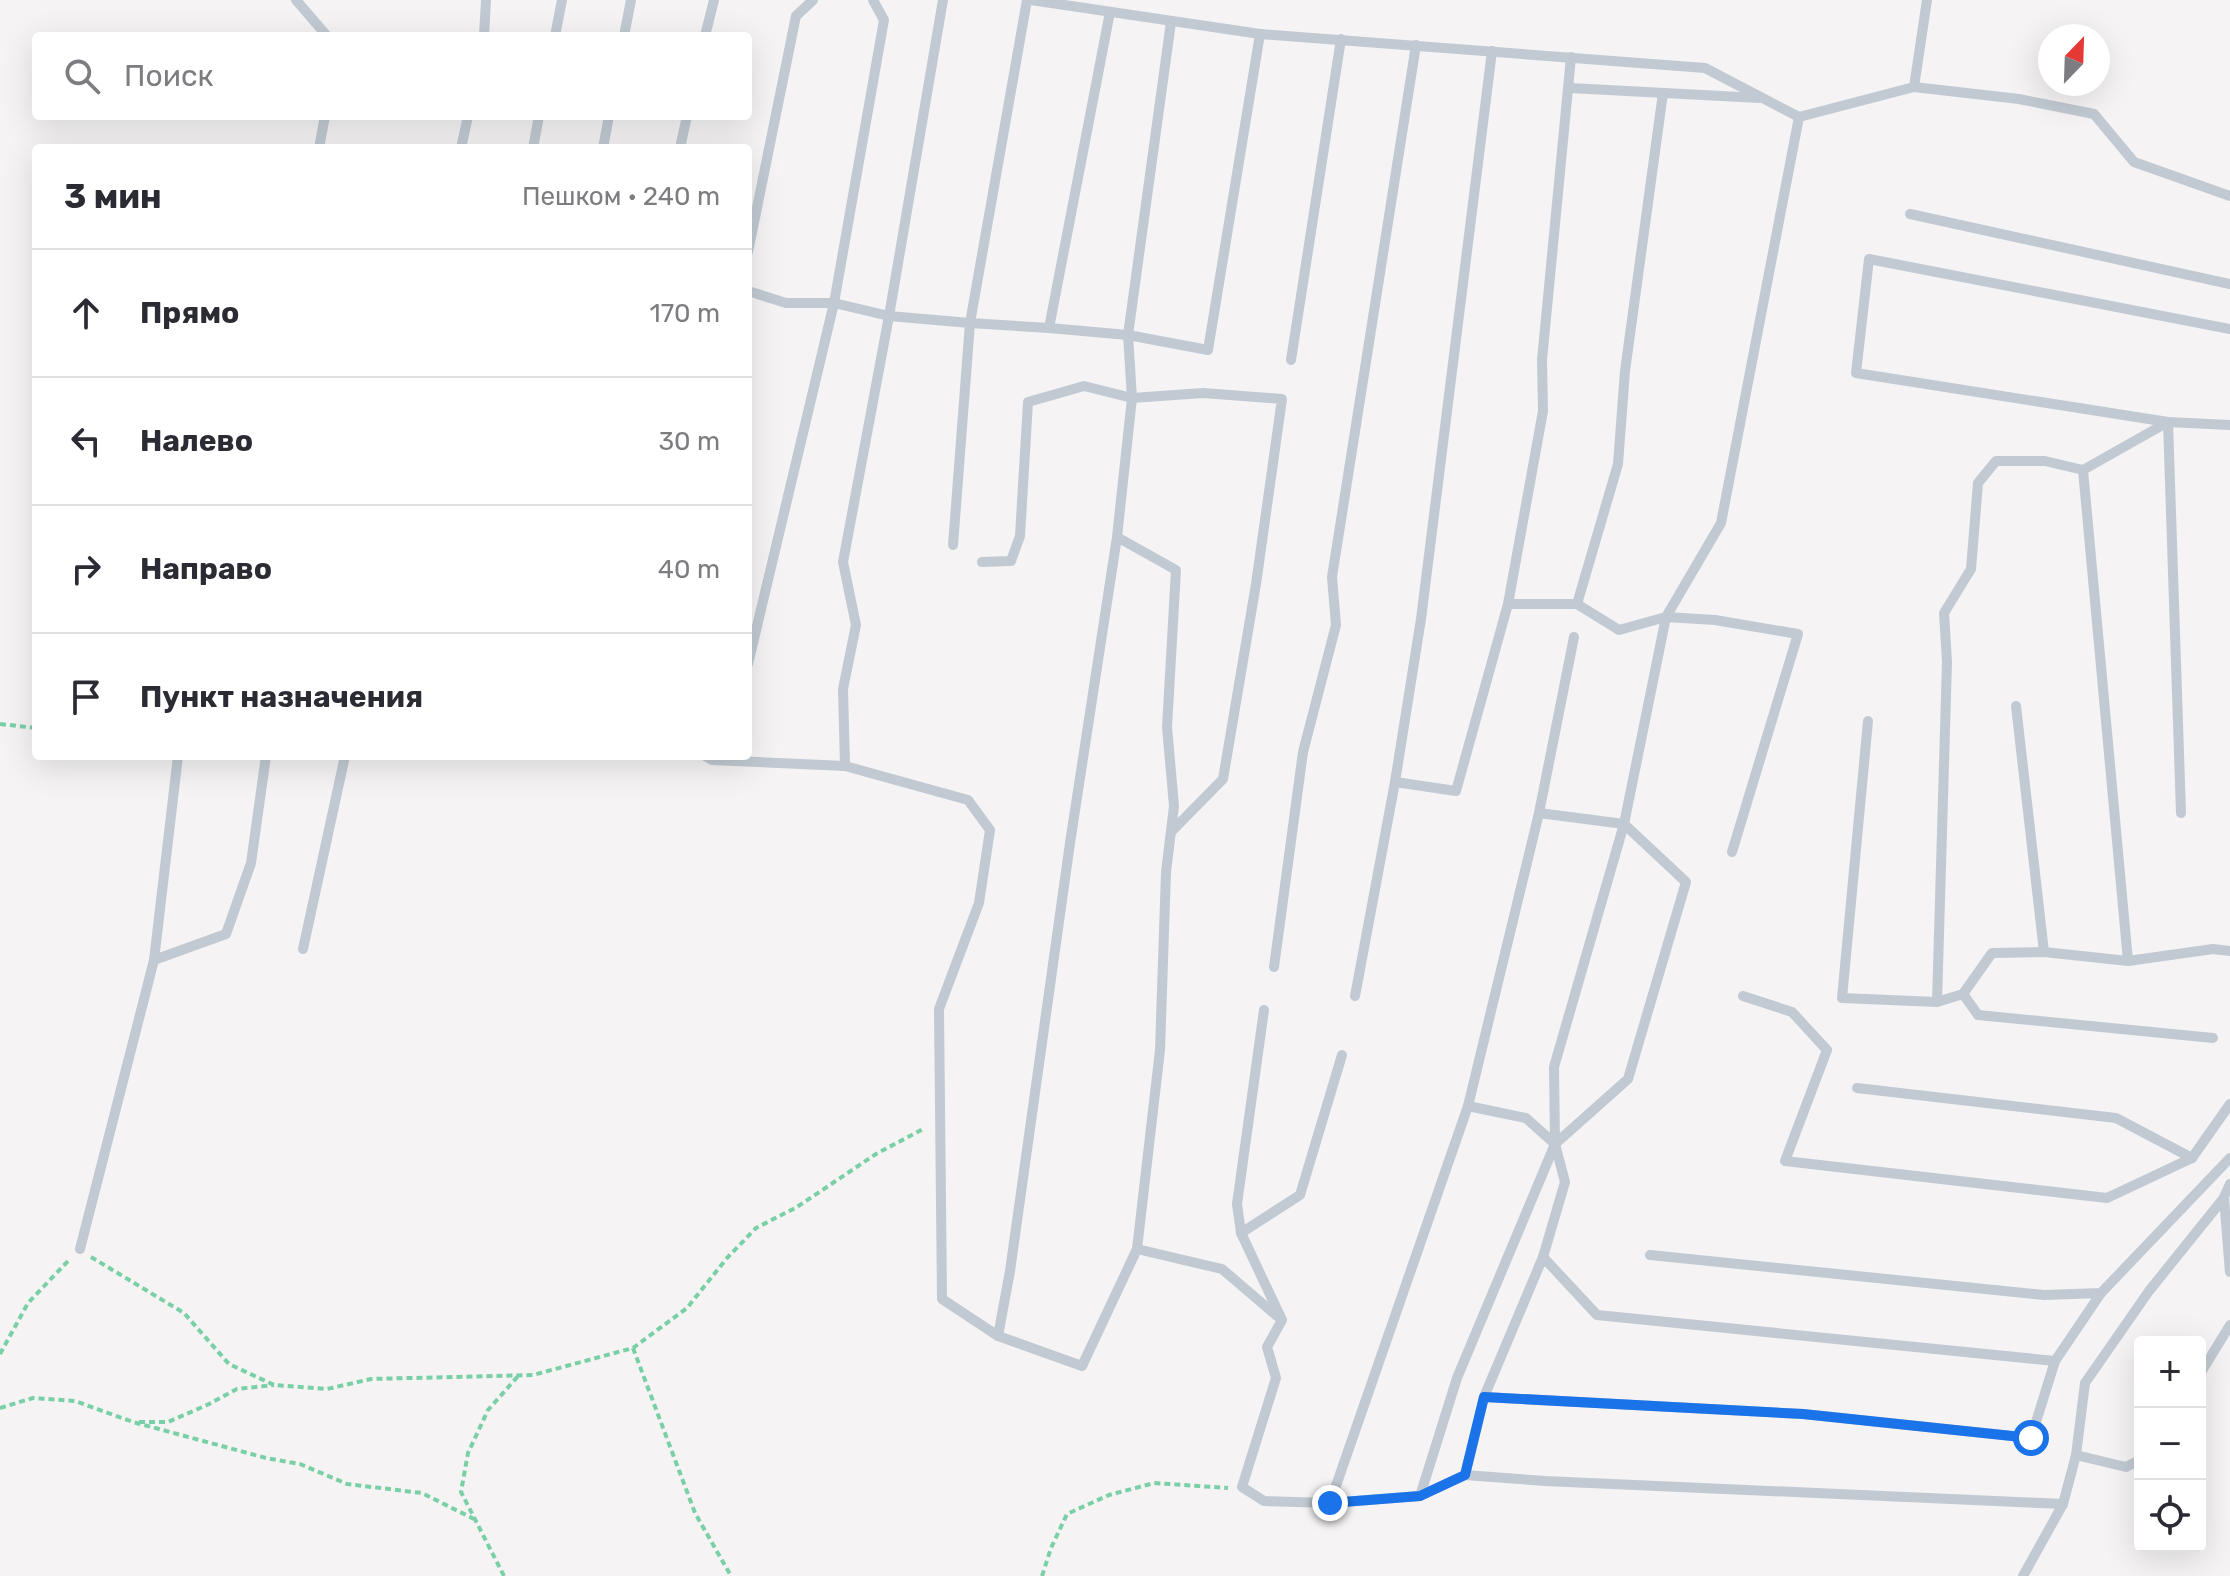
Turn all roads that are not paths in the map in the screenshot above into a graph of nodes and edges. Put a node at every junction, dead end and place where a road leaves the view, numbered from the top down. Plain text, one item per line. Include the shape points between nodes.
1 (296, 0) edge
2 (486, 0) edge
3 (562, 0) edge
4 (631, 0) edge
5 (714, 0) edge
6 (813, 0) edge
7 (873, 0) edge
8 (943, 0) edge
9 (1029, 0) edge
10 (1927, 0) edge
11 (1110, 12) junction
12 (1171, 22) junction
13 (324, 32) edge
14 (484, 32) edge
15 (556, 32) edge
16 (625, 32) edge
17 (706, 32) edge
18 (1260, 34) junction
19 (1341, 39) junction
20 (1416, 45) junction
21 (1492, 51) junction
22 (1571, 57) junction
23 (1914, 87) junction
24 (1570, 88) junction
25 (1663, 93) junction
26 (1763, 98) junction
27 (1799, 117) junction
28 (324, 120) edge
29 (467, 120) edge
30 (538, 120) edge
31 (608, 120) edge
32 (686, 120) edge
33 (320, 144) edge
34 (462, 144) edge
35 (534, 144) edge
36 (604, 144) edge
37 (681, 144) edge
38 (2230, 196) edge
39 (1910, 214) dead end
40 (752, 232) edge
41 (2230, 284) edge
42 (752, 292) edge
43 (834, 303) junction
44 (889, 316) junction
45 (970, 323) junction
46 (1049, 328) junction
47 (2230, 329) edge
48 (1128, 335) junction
49 (1291, 360) dead end
50 (1132, 398) junction
51 (2168, 422) junction
52 (2230, 425) edge
53 (2083, 470) junction
54 (1117, 537) junction
55 (953, 545) dead end
56 (982, 562) dead end
57 (1508, 604) junction
58 (1577, 604) junction
59 (1666, 617) junction
60 (1574, 637) dead end
61 (752, 647) edge
62 (2016, 706) dead end
63 (1868, 721) dead end
64 (178, 760) edge
65 (265, 760) edge
66 (344, 760) edge
67 (712, 760) edge
68 (845, 766) junction
69 (1395, 782) junction
70 (1539, 813) junction
71 (2181, 813) dead end
72 (1624, 824) junction
73 (1171, 832) junction
74 (1732, 852) dead end
75 (303, 949) dead end
76 (2230, 951) edge
77 (2044, 952) junction
78 (154, 960) junction
79 (2128, 961) junction
80 (1274, 967) dead end
81 (1963, 994) junction
82 (1355, 996) dead end
83 (1743, 996) dead end
84 (1937, 1002) junction
85 (1264, 1010) dead end
86 (2213, 1038) dead end
87 (1342, 1055) dead end
88 (1857, 1088) dead end
89 (2230, 1104) edge
90 (1468, 1106) junction
91 (1555, 1144) junction
92 (2192, 1158) junction
93 (2230, 1158) edge
94 (2230, 1184) edge
95 (2226, 1196) edge
96 (1241, 1233) junction
97 (80, 1249) road end
98 (1137, 1249) junction
99 (1650, 1255) dead end
100 (1543, 1257) junction
101 (2230, 1272) edge
102 (2101, 1293) junction
103 (1282, 1320) junction
104 (2230, 1325) edge
105 (998, 1336) junction
106 (2055, 1361) junction
107 (2206, 1364) edge
108 (1484, 1397) junction
109 (2076, 1455) junction
110 (2134, 1463) edge
111 (1465, 1475) junction
112 (1420, 1496) junction
113 (1330, 1503) junction
114 (2063, 1504) junction
115 (2023, 1576) edge

1 - 13 lane
2 - 14 lane
3 - 15 lane
4 - 16 lane
5 - 17 lane
6 - 40 lane via 796,16
7 - 43 lane via 884,20
8 - 44 lane
9 - 11 lane
9 - 45 lane
10 - 23 lane
11 - 12 lane
11 - 46 lane
12 - 18 lane
12 - 48 lane
18 - 19 lane
18 - 48 lane via 1208,350
19 - 20 lane
19 - 49 lane
20 - 21 lane
20 - 80 lane via 1332,577 1336,625 1303,752
21 - 22 lane
21 - 69 lane via 1421,619
22 - 24 lane
22 - 26 lane via 1705,68
23 - 27 lane
23 - 38 lane via 2094,114 2134,162
24 - 25 lane
24 - 57 lane via 1542,360 1543,411
25 - 26 lane
25 - 58 lane via 1625,371 1618,464
26 - 27 lane
27 - 59 lane via 1721,523
28 - 33 lane
29 - 34 lane
30 - 35 lane
31 - 36 lane
32 - 37 lane
39 - 41 lane
42 - 43 lane via 786,303
43 - 44 lane
43 - 61 lane
44 - 45 lane
44 - 68 lane via 843,562 856,625 843,689
45 - 46 lane
45 - 55 lane
46 - 48 lane
47 - 51 lane via 1869,259 1856,373
48 - 50 lane
50 - 54 lane
50 - 56 lane via 1084,386 1028,402 1020,536 1011,561
50 - 73 lane via 1203,393 1282,399 1223,779
51 - 52 lane
51 - 53 lane
51 - 71 lane
53 - 79 lane
53 - 84 lane via 2045,461 1996,461 1978,483 1971,569 1944,613
54 - 73 lane via 1176,570 1167,727
54 - 105 lane
57 - 58 lane
57 - 69 lane via 1456,791
58 - 59 lane via 1619,630
59 - 72 lane
59 - 74 lane via 1798,634
60 - 70 lane
62 - 77 lane
63 - 84 lane via 1842,998
64 - 78 lane
65 - 78 lane via 251,863 226,934
66 - 75 lane
67 - 68 lane
68 - 105 lane via 968,800 990,830 979,903 939,1009 942,1299
69 - 82 lane
70 - 72 lane
70 - 90 lane
72 - 91 lane via 1554,1067
72 - 91 lane via 1686,882 1628,1079
73 - 98 lane via 1160,1050
76 - 79 lane
77 - 79 lane
77 - 81 lane via 1992,953
78 - 97 lane
81 - 84 lane
81 - 86 lane via 1978,1015
83 - 92 lane via 1792,1012 1827,1050 1785,1161 2107,1198
85 - 96 lane via 1237,1204
87 - 96 lane via 1300,1195
88 - 92 lane via 2116,1118
89 - 92 lane
90 - 91 lane via 1526,1118
90 - 113 lane
91 - 100 lane via 1565,1182
91 - 112 lane via 1457,1378
93 - 102 lane
94 - 95 lane
95 - 101 lane
95 - 109 lane via 2149,1291 2085,1383
96 - 103 lane
98 - 103 lane via 1222,1269
98 - 105 lane via 1082,1366
99 - 102 lane via 2044,1295
100 - 106 lane via 1597,1315
100 - 108 lane
102 - 106 lane
103 - 113 lane via 1267,1347 1276,1378 1242,1487 1264,1501
104 - 107 lane
106 - 108 lane via 2031,1438 1803,1414
108 - 111 lane
109 - 110 lane via 2126,1467
109 - 114 lane
111 - 112 lane
111 - 114 lane
112 - 113 lane
114 - 115 lane

